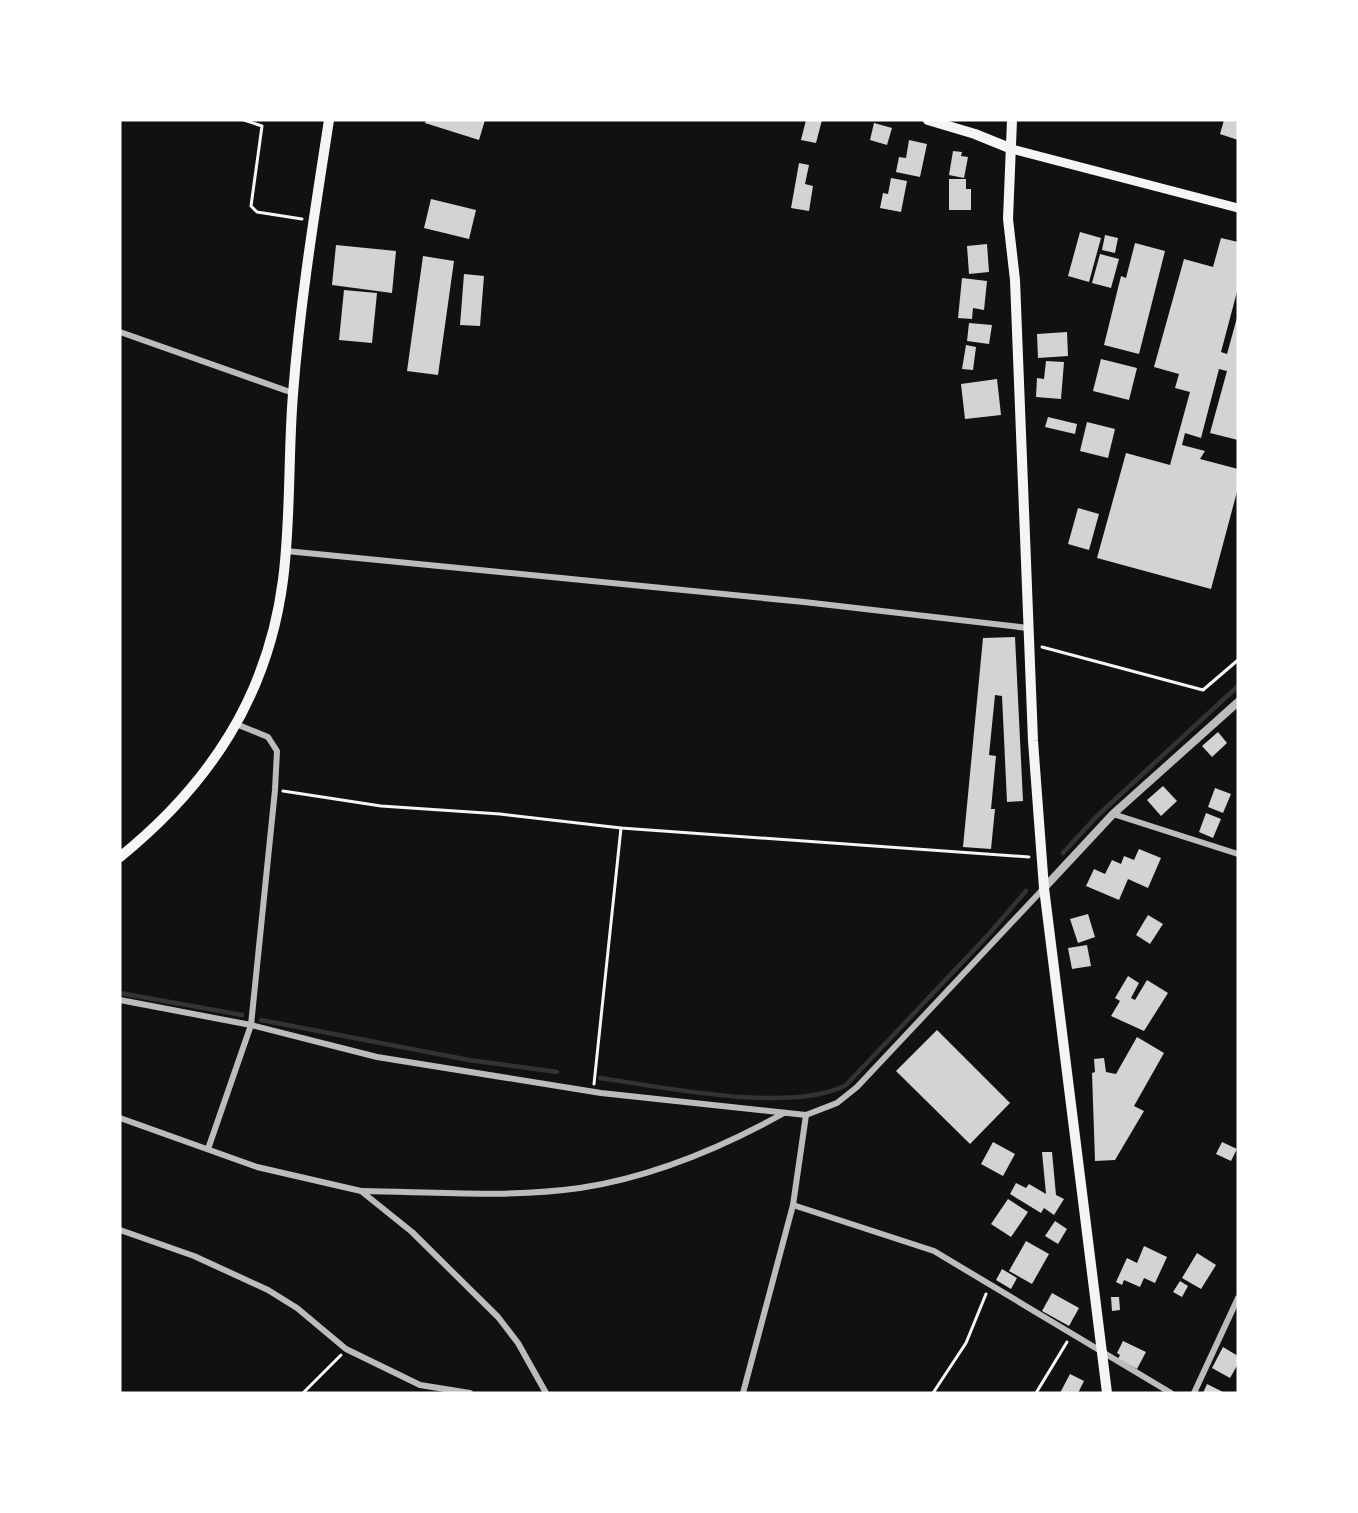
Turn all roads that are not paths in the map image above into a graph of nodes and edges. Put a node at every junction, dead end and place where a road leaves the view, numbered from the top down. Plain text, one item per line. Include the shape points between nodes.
1 (329, 120) edge
2 (928, 120) edge
3 (1012, 120) edge
4 (1012, 149) junction
5 (1238, 208) edge
6 (120, 332) edge
7 (293, 393) junction
8 (286, 551) junction
9 (1028, 628) junction
10 (1238, 702) edge
11 (236, 724) junction
12 (1113, 814) junction
13 (121, 854) edge
14 (1238, 855) edge
15 (1044, 888) junction
16 (120, 1000) edge
17 (250, 1024) junction
18 (785, 1113) junction
19 (806, 1115) junction
20 (120, 1118) edge
21 (208, 1149) junction
22 (361, 1191) junction
23 (793, 1205) junction
24 (120, 1230) edge
25 (1238, 1298) edge
26 (1102, 1354) junction
27 (470, 1393) edge
28 (546, 1393) edge
29 (743, 1393) edge
30 (1107, 1393) edge
31 (1171, 1393) edge
32 (1194, 1393) edge

1 - 7 main road
2 - 4 main road
3 - 4 main road
4 - 5 main road
4 - 9 main road via 1008,219 1015,280
6 - 7 street
7 - 8 main road
8 - 9 street
8 - 11 main road via 266,659
9 - 15 main road
10 - 12 street
11 - 13 main road via 174,810
11 - 17 street via 268,737 277,751
12 - 14 street
12 - 15 street
15 - 19 street via 858,1087 837,1103
15 - 26 main road
16 - 17 street
17 - 18 street via 377,1057 593,1091
17 - 21 street
18 - 19 street
18 - 22 street via 676,1163 631,1178 580,1188 524,1192
19 - 23 street
20 - 21 street
21 - 22 street via 287,1176
22 - 28 street via 412,1232 498,1317 518,1343
23 - 26 street via 934,1251
23 - 29 street
24 - 27 street via 194,1256 268,1290 297,1308 346,1349 420,1385
25 - 32 street
26 - 30 main road
26 - 31 street

